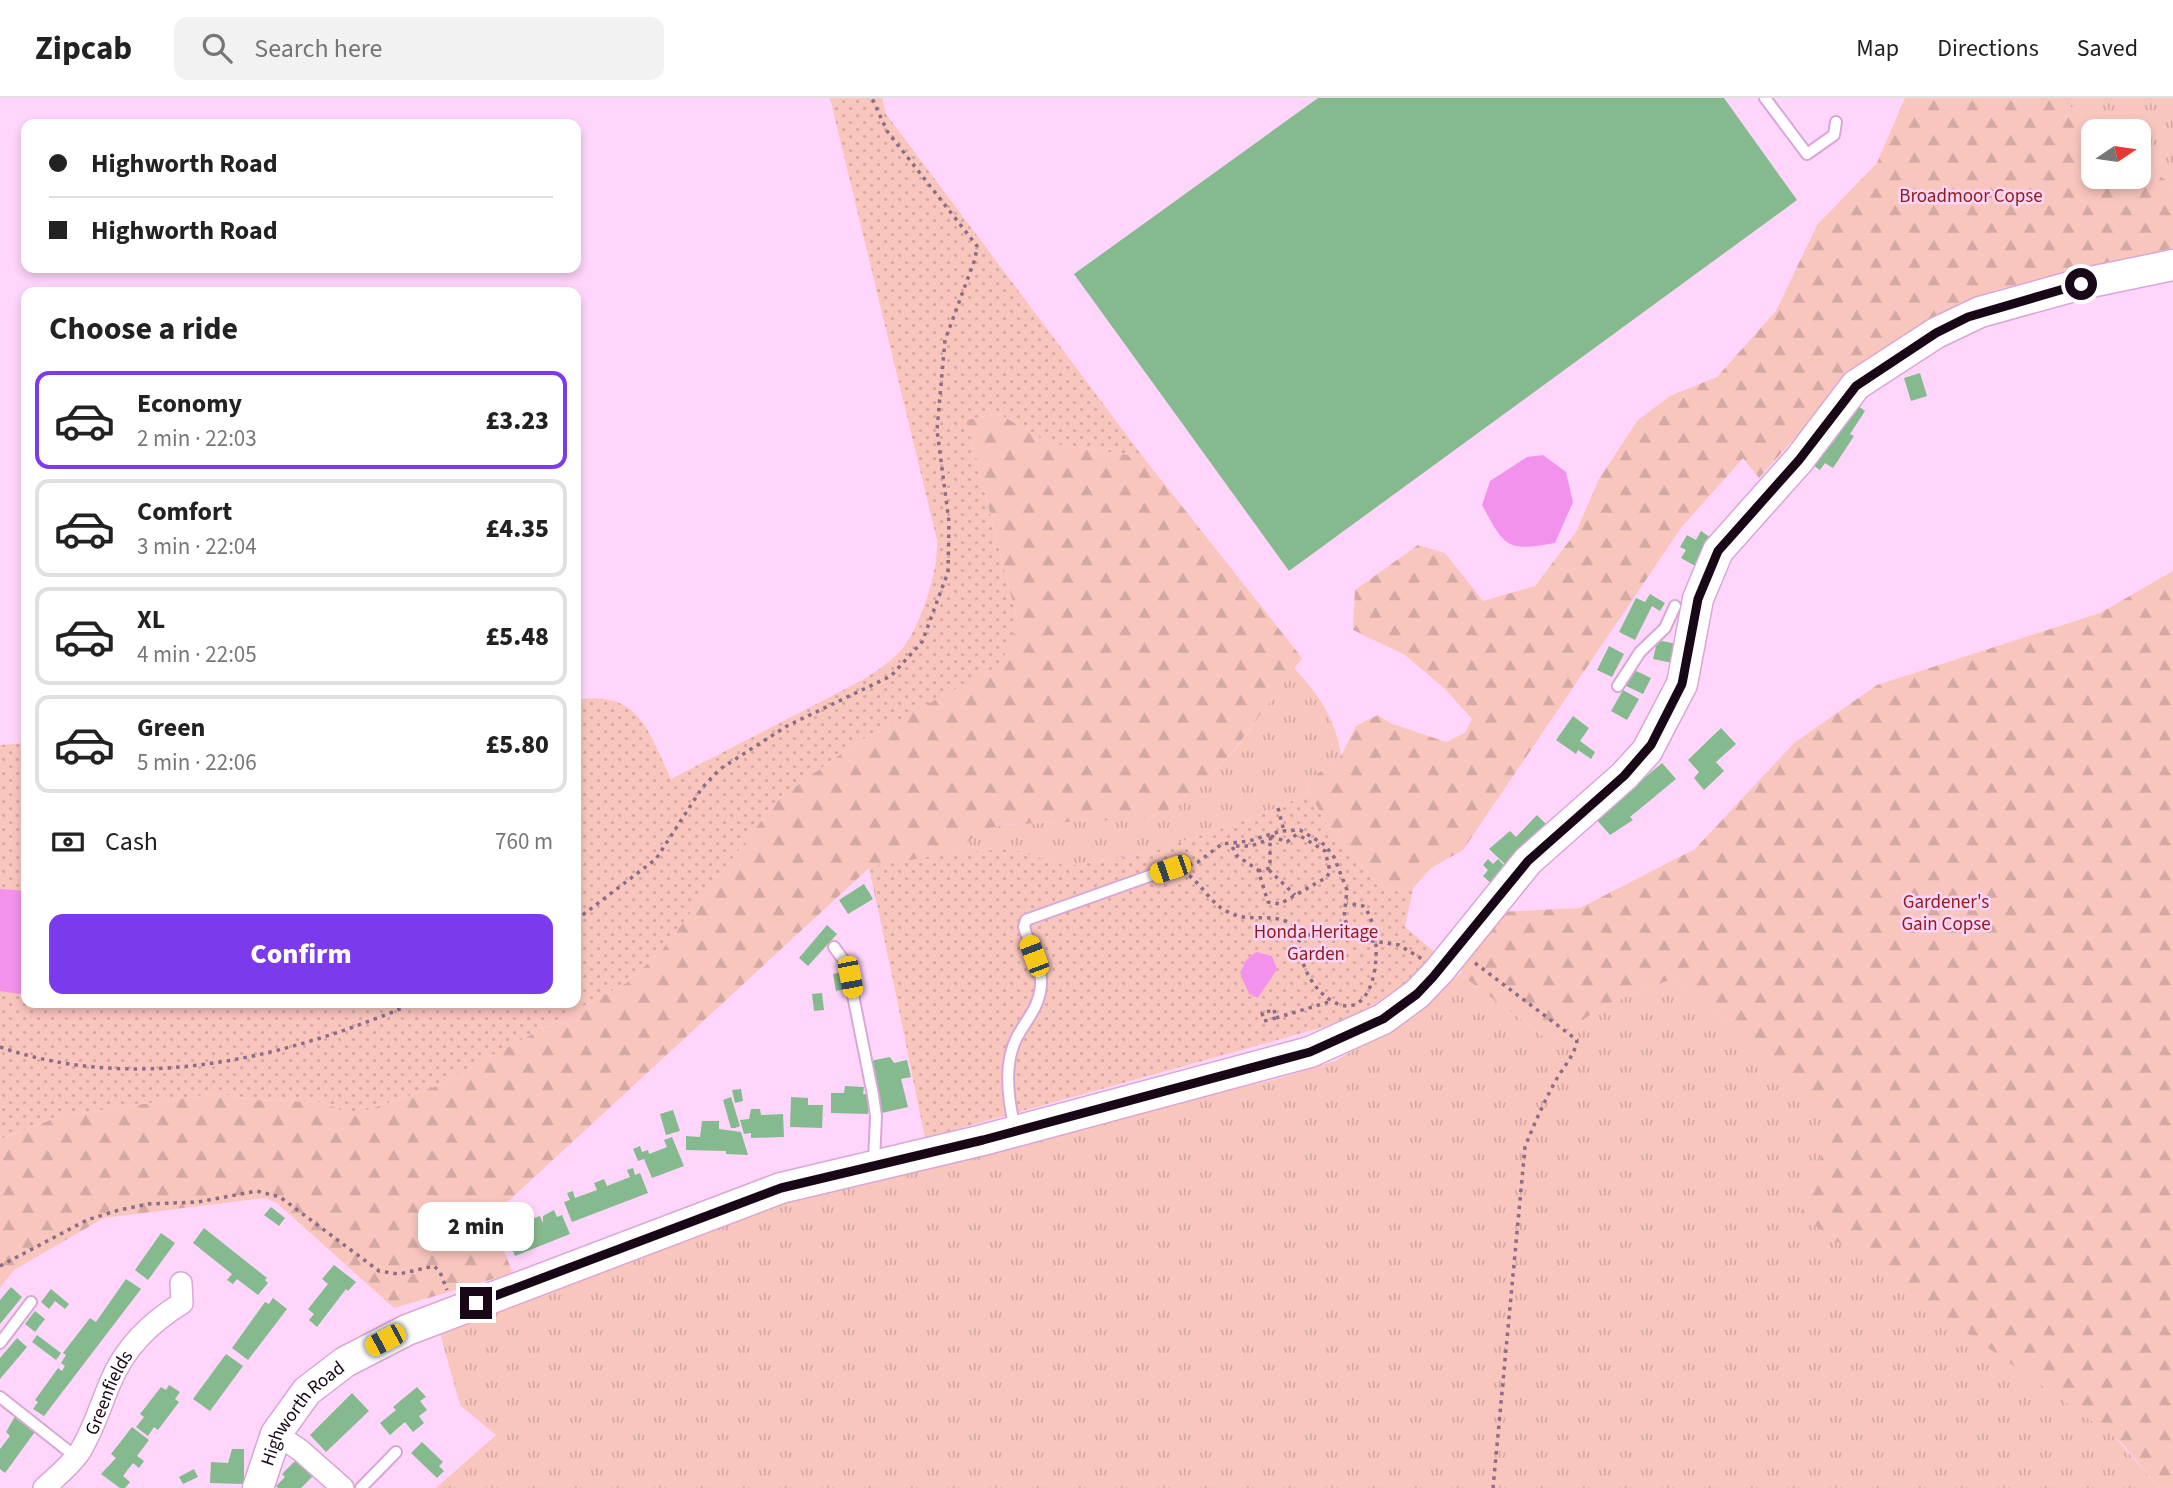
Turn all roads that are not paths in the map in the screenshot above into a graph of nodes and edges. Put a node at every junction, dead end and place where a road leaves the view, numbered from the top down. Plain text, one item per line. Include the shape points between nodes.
1 (1765, 98) edge
2 (1836, 122) dead end
3 (2173, 265) edge
4 (1675, 606) dead end
5 (1679, 633) junction
6 (1618, 686) dead end
7 (1174, 869) road end
8 (834, 947) dead end
9 (1016, 1131) junction
10 (874, 1165) junction
11 (187, 1299) dead end
12 (32, 1302) dead end
13 (0, 1343) edge
14 (0, 1397) edge
15 (276, 1434) junction
16 (396, 1452) dead end
17 (76, 1457) junction
18 (44, 1488) edge
19 (258, 1488) edge
20 (343, 1488) edge
21 (361, 1488) edge

1 - 2 lane via 1807,154 1833,135
3 - 5 street, Highworth Road via 1980,312 1936,333 1867,377 1718,551
4 - 5 lane
5 - 6 lane via 1640,652
5 - 9 street, Highworth Road via 1682,684 1651,745 1624,776 1528,861 1438,971 1400,1008 1325,1047
7 - 9 lane via 1026,920 1024,930 1041,986 1037,1005 1018,1035 1011,1057 1009,1094
8 - 10 lane via 847,965 873,1095
9 - 10 street, Highworth Road
10 - 15 street, Highworth Road via 754,1196 385,1340 329,1373 299,1400
11 - 17 street, Greenfields via 145,1330 124,1357
12 - 13 lane
14 - 17 lane
15 - 19 street, Highworth Road
15 - 20 street
16 - 21 lane
17 - 18 street, Greenfields

